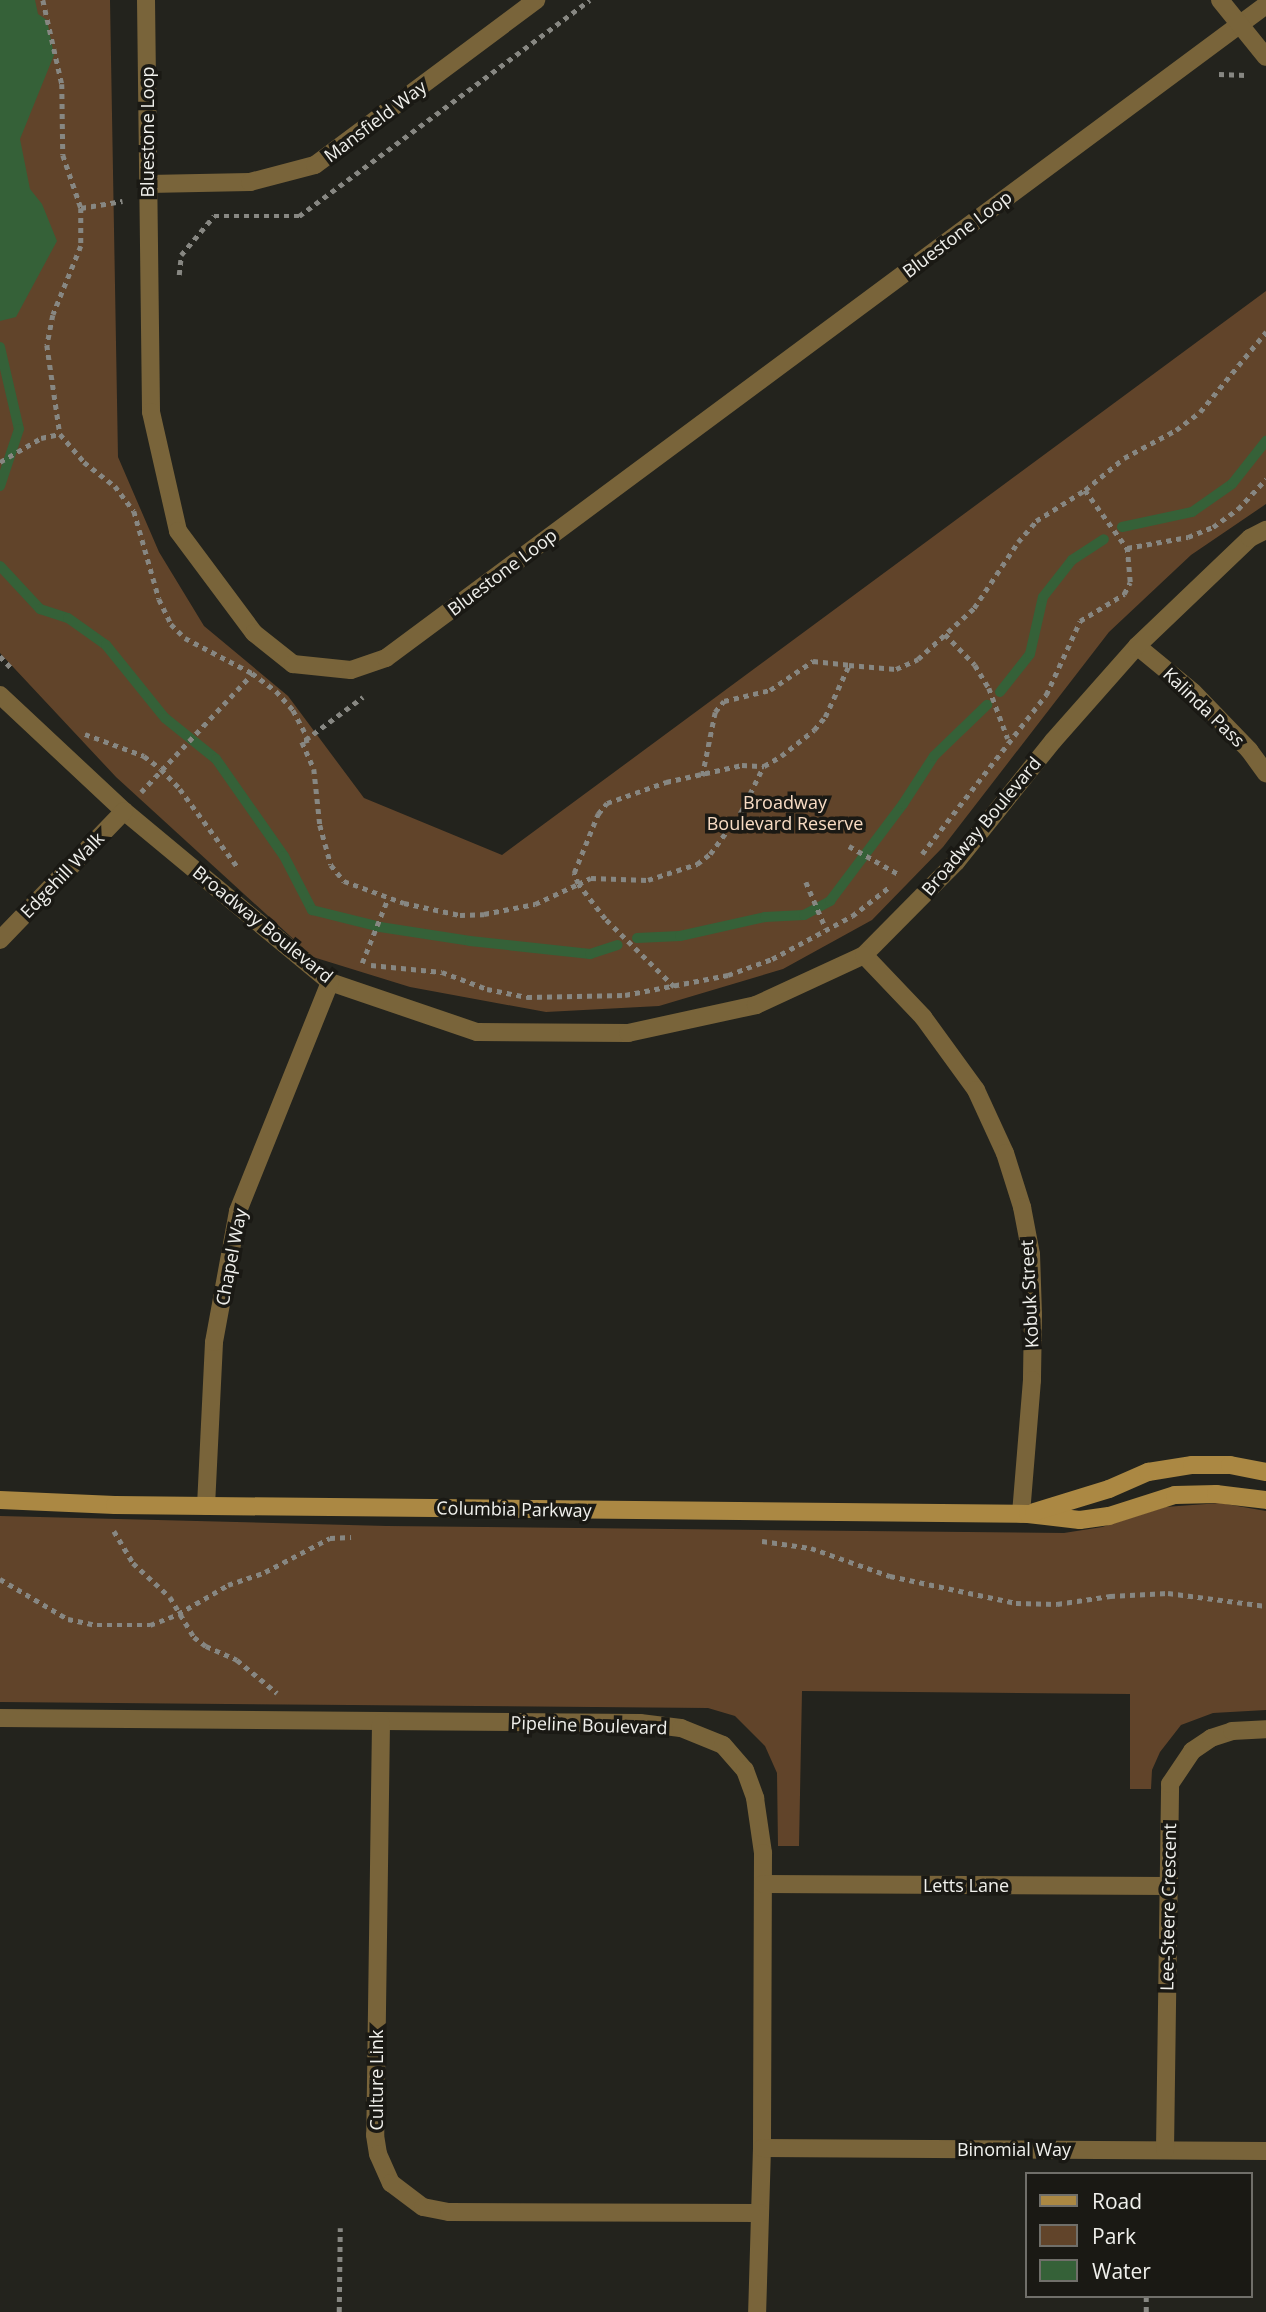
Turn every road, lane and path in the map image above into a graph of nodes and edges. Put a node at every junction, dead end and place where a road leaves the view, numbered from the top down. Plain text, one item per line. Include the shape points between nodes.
1 (146, 0) edge
2 (536, 0) edge
3 (1220, 0) edge
4 (1266, 5) edge
5 (1238, 26) junction
6 (1266, 57) edge
7 (148, 184) junction
8 (127, 201) dead end
9 (81, 208) dead end
10 (1266, 332) edge
11 (60, 433) dead end
12 (0, 462) edge
13 (1266, 479) edge
14 (1085, 490) junction
15 (1266, 530) edge
16 (1127, 548) junction
17 (945, 634) junction
18 (1137, 646) junction
19 (276, 651) junction
20 (0, 656) edge
21 (7, 664) dead end
22 (849, 665) junction
23 (0, 695) edge
24 (76, 728) dead end
25 (1008, 739) junction
26 (764, 766) junction
27 (163, 767) junction
28 (1266, 774) edge
29 (702, 776) junction
30 (124, 811) junction
31 (849, 846) dead end
32 (914, 862) dead end
33 (907, 869) dead end
34 (241, 871) dead end
35 (574, 873) dead end
36 (900, 876) junction
37 (806, 882) dead end
38 (388, 898) dead end
39 (827, 930) junction
40 (0, 940) edge
41 (864, 955) junction
42 (353, 958) dead end
43 (362, 963) junction
44 (330, 982) junction
45 (674, 987) junction
46 (1266, 1472) edge
47 (0, 1500) edge
48 (1266, 1500) edge
49 (206, 1506) junction
50 (1024, 1514) junction
51 (114, 1523) dead end
52 (354, 1537) dead end
53 (749, 1539) dead end
54 (0, 1579) edge
55 (1266, 1606) edge
56 (178, 1614) junction
57 (282, 1702) dead end
58 (0, 1718) edge
59 (382, 1723) junction
60 (1266, 1728) edge
61 (763, 1884) junction
62 (1168, 1886) junction
63 (762, 2148) junction
64 (1165, 2150) junction
65 (1266, 2151) edge
66 (760, 2213) junction
67 (340, 2228) dead end
68 (339, 2312) edge
69 (757, 2312) edge

1 - 7 street, Bluestone Loop
2 - 7 street, Mansfield Way via 315,165 250,182
3 - 5 street
4 - 5 street, Bluestone Loop
5 - 6 street
5 - 19 street, Bluestone Loop via 386,658 351,670 293,664
7 - 19 street, Bluestone Loop via 150,412 178,531 254,633
8 - 9 path
10 - 14 path via 1200,411 1176,430 1124,458
11 - 12 path via 41,438
13 - 16 path via 1213,527 1188,537
14 - 16 path
14 - 17 path via 1036,521 974,608
15 - 18 street, Broadway Boulevard via 1250,538
16 - 25 path via 1130,582 1124,594 1080,621 1046,695
17 - 22 path via 918,659 896,669
17 - 25 path via 975,665
18 - 28 street, Kalinda Pass via 1193,692
18 - 41 street, Broadway Boulevard via 956,862
19 - 27 path
20 - 21 path
22 - 26 path via 837,695 814,730
22 - 29 path via 813,661 770,690 724,701 716,712
23 - 30 street, Broadway Boulevard
24 - 27 path
25 - 32 path
26 - 29 path via 742,765
26 - 45 path via 741,812 697,864 648,880 591,878 578,884 605,919
27 - 30 path
27 - 34 path
29 - 35 path via 666,782 607,803
30 - 40 street, Edgehill Walk
30 - 44 street, Broadway Boulevard
31 - 36 path
33 - 36 path
36 - 39 path via 852,916
37 - 39 path
38 - 43 path
39 - 45 path via 772,960
41 - 44 street, Broadway Boulevard via 755,1005 628,1033 477,1032
41 - 50 street, Kobuk Street via 923,1017 976,1090 1005,1153 1022,1207 1031,1254 1033,1314
42 - 43 path
43 - 45 path via 442,972 487,989 527,997 625,995
44 - 49 street, Chapel Way via 238,1210 214,1342
46 - 50 street, Columbia Parkway via 1230,1465 1192,1465 1148,1472 1110,1489
47 - 49 street, Columbia Parkway
48 - 50 street, Columbia Parkway via 1175,1495 1109,1516 1080,1520
49 - 50 street, Columbia Parkway
51 - 56 path via 114,1533 132,1563 162,1587
52 - 56 path via 330,1538 265,1573 205,1596
53 - 55 path via 811,1548 890,1576 1016,1603 1057,1604 1168,1593
54 - 56 path via 68,1619 126,1627 150,1625
56 - 57 path via 194,1637 255,1672
58 - 59 street, Pipeline Boulevard
59 - 61 street, Pipeline Boulevard via 640,1723 699,1734 723,1745 745,1770 761,1824
59 - 66 street, Culture Link via 375,2135 391,2183 423,2207 449,2212
60 - 62 street, Lee-Steere Crescent via 1219,1733 1192,1751 1179,1767 1170,1784
61 - 62 street, Letts Lane
61 - 63 street, Pipeline Boulevard
62 - 64 street, Lee-Steere Crescent
63 - 64 street, Binomial Way
63 - 66 street, Pipeline Boulevard
64 - 65 street, Binomial Way
66 - 69 street, Pipeline Boulevard
67 - 68 path

